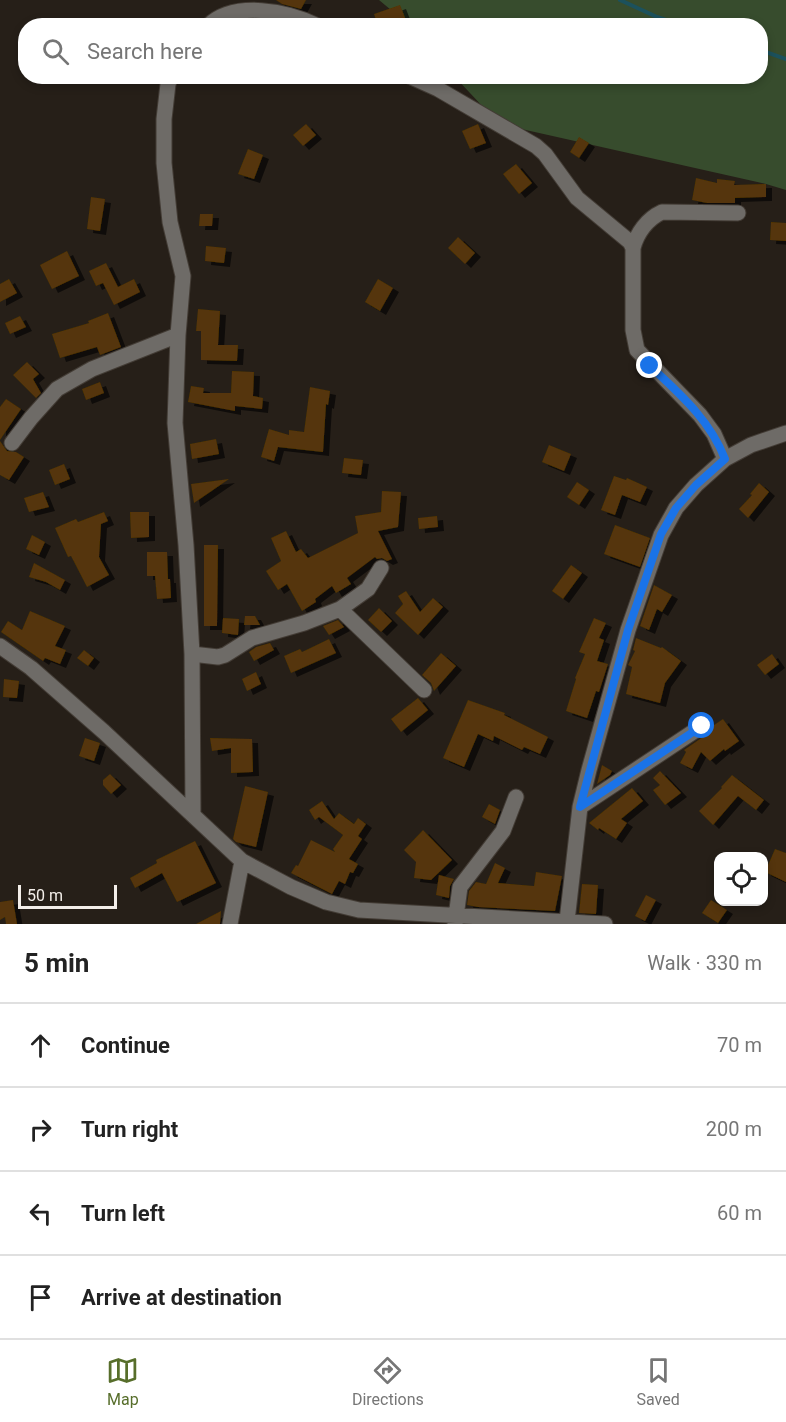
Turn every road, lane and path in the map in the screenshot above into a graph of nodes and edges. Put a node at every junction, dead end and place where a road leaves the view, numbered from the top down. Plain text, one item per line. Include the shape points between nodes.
1 (218, 18) edge
2 (300, 18) edge
3 (168, 84) edge
4 (427, 84) edge
5 (738, 213) dead end
6 (633, 248) junction
7 (178, 335) junction
8 (786, 433) edge
9 (12, 443) dead end
10 (725, 459) junction
11 (381, 568) dead end
12 (340, 609) junction
13 (0, 646) edge
14 (192, 654) junction
15 (424, 690) dead end
16 (702, 726) dead end
17 (516, 797) dead end
18 (580, 807) junction
19 (193, 814) junction
20 (242, 861) junction
21 (456, 920) edge
22 (567, 921) junction
23 (230, 924) edge
24 (605, 924) edge

1 - 2 street via 242,10
3 - 7 street via 164,163 170,222 183,276
4 - 6 street via 536,146 577,198 626,237
5 - 6 street via 662,212 639,232
6 - 10 street via 633,330 637,350 700,415
7 - 9 street via 92,369 57,389
7 - 14 street via 175,423
8 - 10 street
10 - 18 street via 676,508 661,534 628,630
11 - 12 street via 368,589
12 - 14 street via 252,638 225,655
12 - 15 street
13 - 19 street via 39,675
14 - 19 street
16 - 18 street
17 - 21 street via 503,831 463,882
18 - 22 street
19 - 20 street
20 - 21 street via 336,906
20 - 23 street
21 - 22 street
22 - 24 street

